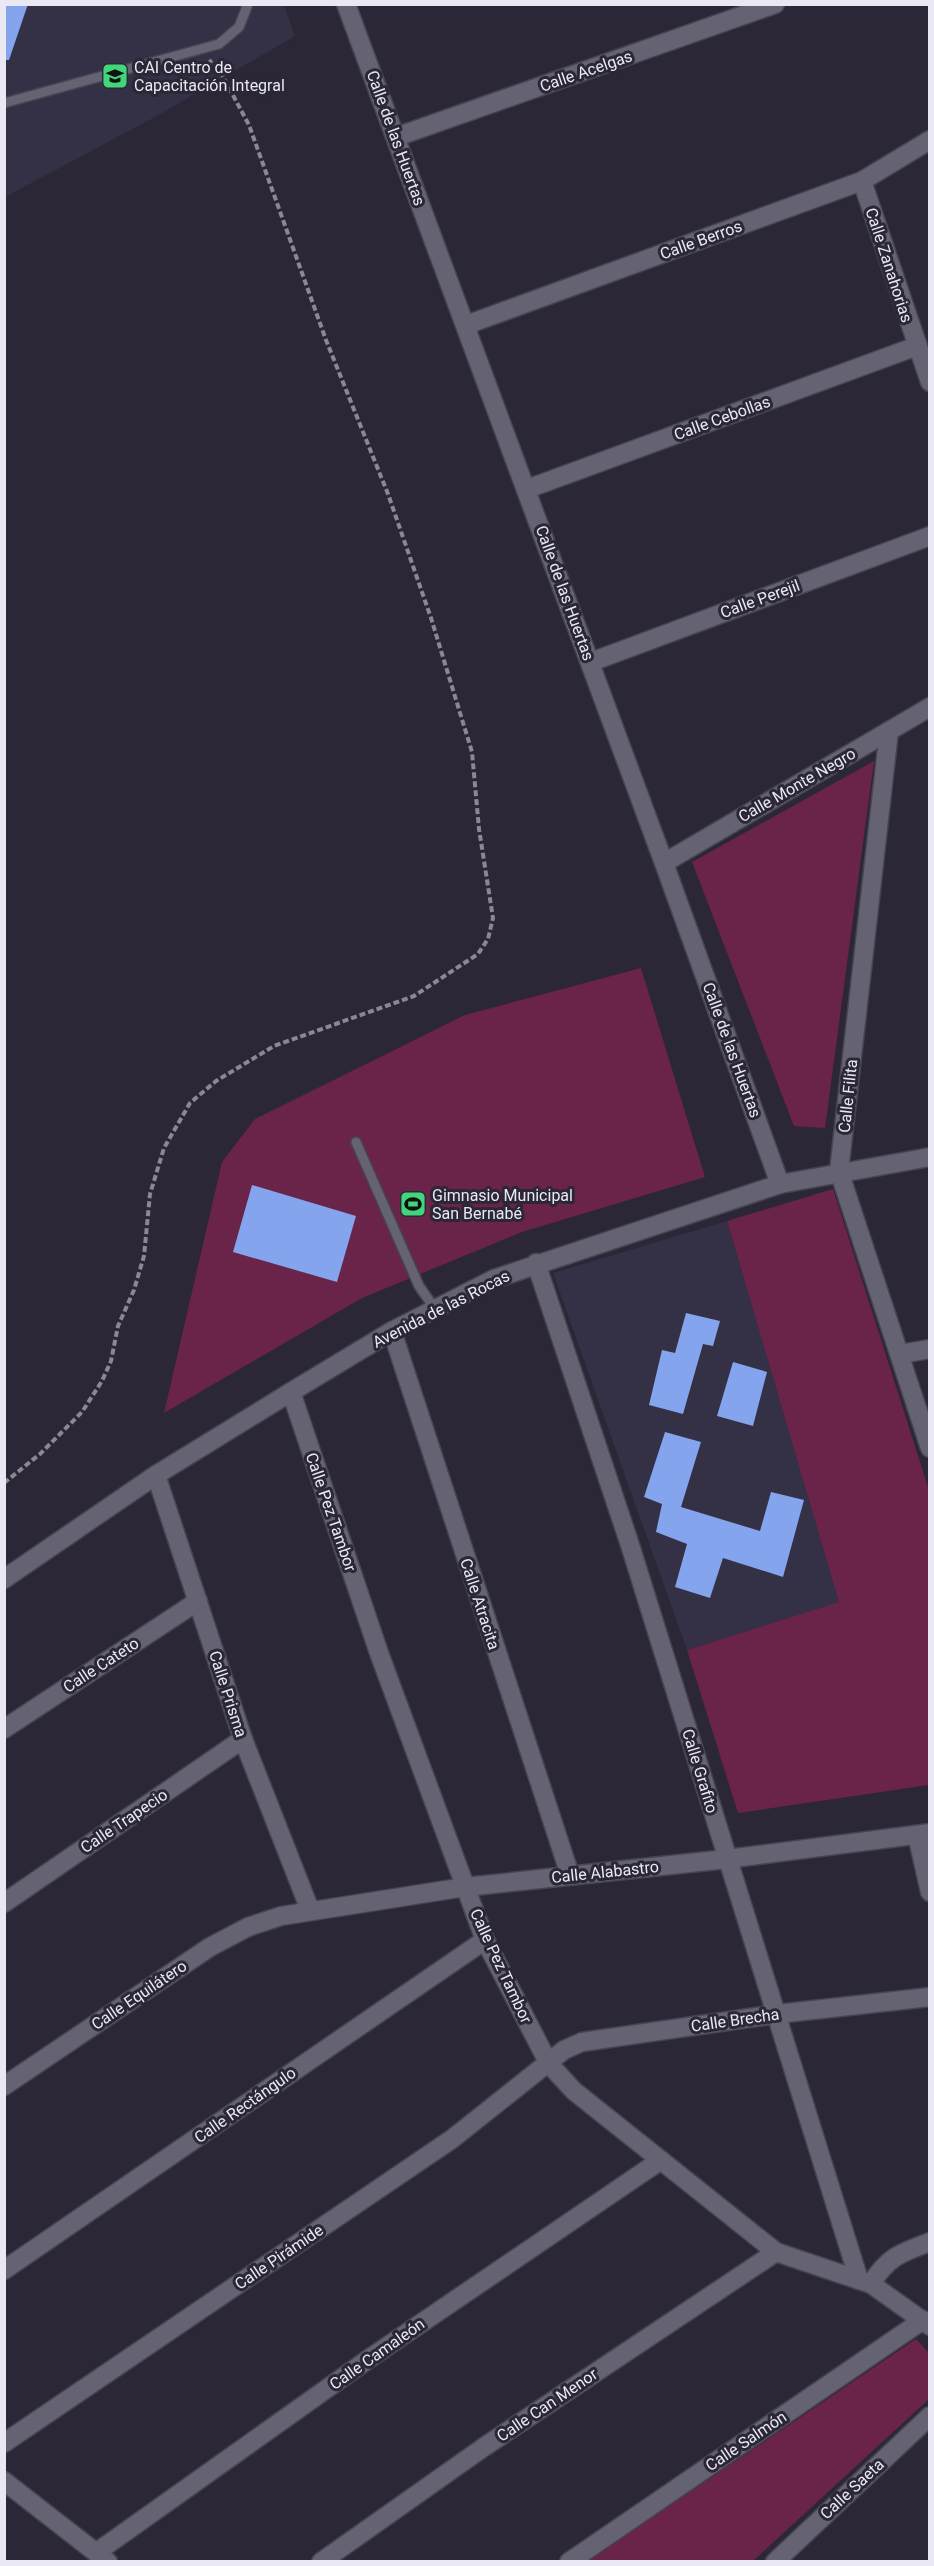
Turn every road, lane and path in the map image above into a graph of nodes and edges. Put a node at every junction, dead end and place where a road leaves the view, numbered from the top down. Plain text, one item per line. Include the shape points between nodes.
1 (248, 4) edge
2 (346, 4) edge
3 (775, 4) edge
4 (200, 51) junction
5 (4, 103) edge
6 (396, 137) junction
7 (930, 140) edge
8 (862, 181) junction
9 (466, 325) junction
10 (917, 346) junction
11 (930, 382) edge
12 (527, 489) junction
13 (930, 536) edge
14 (591, 662) junction
15 (930, 707) edge
16 (889, 732) junction
17 (664, 863) junction
18 (356, 1142) dead end
19 (930, 1157) edge
20 (839, 1171) junction
21 (780, 1184) junction
22 (536, 1263) junction
23 (435, 1309) junction
24 (392, 1331) junction
25 (930, 1349) edge
26 (900, 1354) junction
27 (291, 1392) junction
28 (930, 1448) edge
29 (156, 1475) junction
30 (4, 1483) edge
31 (4, 1579) edge
32 (198, 1601) junction
33 (4, 1729) edge
34 (243, 1739) junction
35 (923, 1834) edge
36 (728, 1858) junction
37 (570, 1875) junction
38 (465, 1887) junction
39 (930, 1892) edge
40 (4, 1903) edge
41 (310, 1910) junction
42 (281, 1916) joint
43 (485, 1940) junction
44 (930, 1997) edge
45 (777, 2014) junction
46 (549, 2064) junction
47 (4, 2086) edge
48 (661, 2160) junction
49 (930, 2242) edge
50 (776, 2252) junction
51 (4, 2270) edge
52 (865, 2282) junction
53 (926, 2323) edge
54 (930, 2416) edge
55 (4, 2443) edge
56 (4, 2481) edge
57 (102, 2557) edge
58 (321, 2562) edge
59 (568, 2562) edge
60 (775, 2562) edge

1 - 4 lane via 239,27 219,44
2 - 6 street, Calle de las Huertas
3 - 6 street, Calle Acelgas
4 - 5 lane
4 - 30 path via 220,71 249,125 431,618 472,752 493,918 488,939 478,954 414,996 274,1046 216,1081 190,1103 164,1148 150,1194 144,1256 102,1381 82,1412
6 - 9 street, Calle de las Huertas
7 - 8 street, Calle Berros
8 - 9 street, Calle Berros
8 - 10 street, Calle Zanahorias
9 - 12 street, Calle de las Huertas
10 - 11 street, Calle Zanahorias
10 - 12 street, Calle Cebollas
12 - 14 street, Calle de las Huertas
13 - 14 street, Calle Perejil
14 - 17 street, Calle de las Huertas
15 - 16 street, Calle Monte Negro
16 - 17 street, Calle Monte Negro
16 - 20 street, Calle Filita
17 - 21 street, Calle de las Huertas
18 - 23 lane via 420,1286
19 - 20 street, Avenida de las Rocas
20 - 21 street, Avenida de las Rocas
20 - 26 street, Calle Filita
21 - 22 street, Avenida de las Rocas
22 - 23 street, Avenida de las Rocas
22 - 36 street, Calle Grafito
23 - 24 street, Avenida de las Rocas
24 - 27 street, Avenida de las Rocas
24 - 37 street, Calle Atracita
25 - 26 street
26 - 28 street, Calle Filita
27 - 29 street, Avenida de las Rocas
27 - 38 street, Calle Pez Tambor via 379,1653
29 - 31 street, Avenida de las Rocas
29 - 32 street, Calle Prisma
32 - 33 street, Calle Cateto
32 - 34 street, Calle Prisma
34 - 40 street, Calle Trapecio
34 - 41 street, Calle Prisma
35 - 36 street, Calle Alabastro
35 - 39 street
36 - 37 street, Calle Alabastro
36 - 45 street, Calle Grafito
37 - 38 street, Calle Alabastro
38 - 41 street, Calle Alabastro
38 - 43 street, Calle Pez Tambor
41 - 42 street, Calle Alabastro
42 - 47 street, Calle Equilátero via 248,1927 210,1947
43 - 46 street, Calle Pez Tambor
43 - 51 street, Calle Rectángulo
44 - 45 street, Calle Brecha
45 - 46 street, Calle Brecha via 582,2042 564,2050
45 - 52 street, Calle Grafito
46 - 48 street, Calle Pez Tambor via 574,2091
46 - 55 street, Calle Pirámide via 452,2139
48 - 50 street, Calle Pez Tambor
48 - 57 street, Calle Camaleón via 370,2358
49 - 52 street via 898,2253
50 - 52 street, Calle Pez Tambor
50 - 58 street, Calle Can Menor via 484,2447
52 - 53 street, Calle Pez Tambor
53 - 59 street, Calle Salmón
54 - 60 street, Calle Saeta
56 - 57 street

